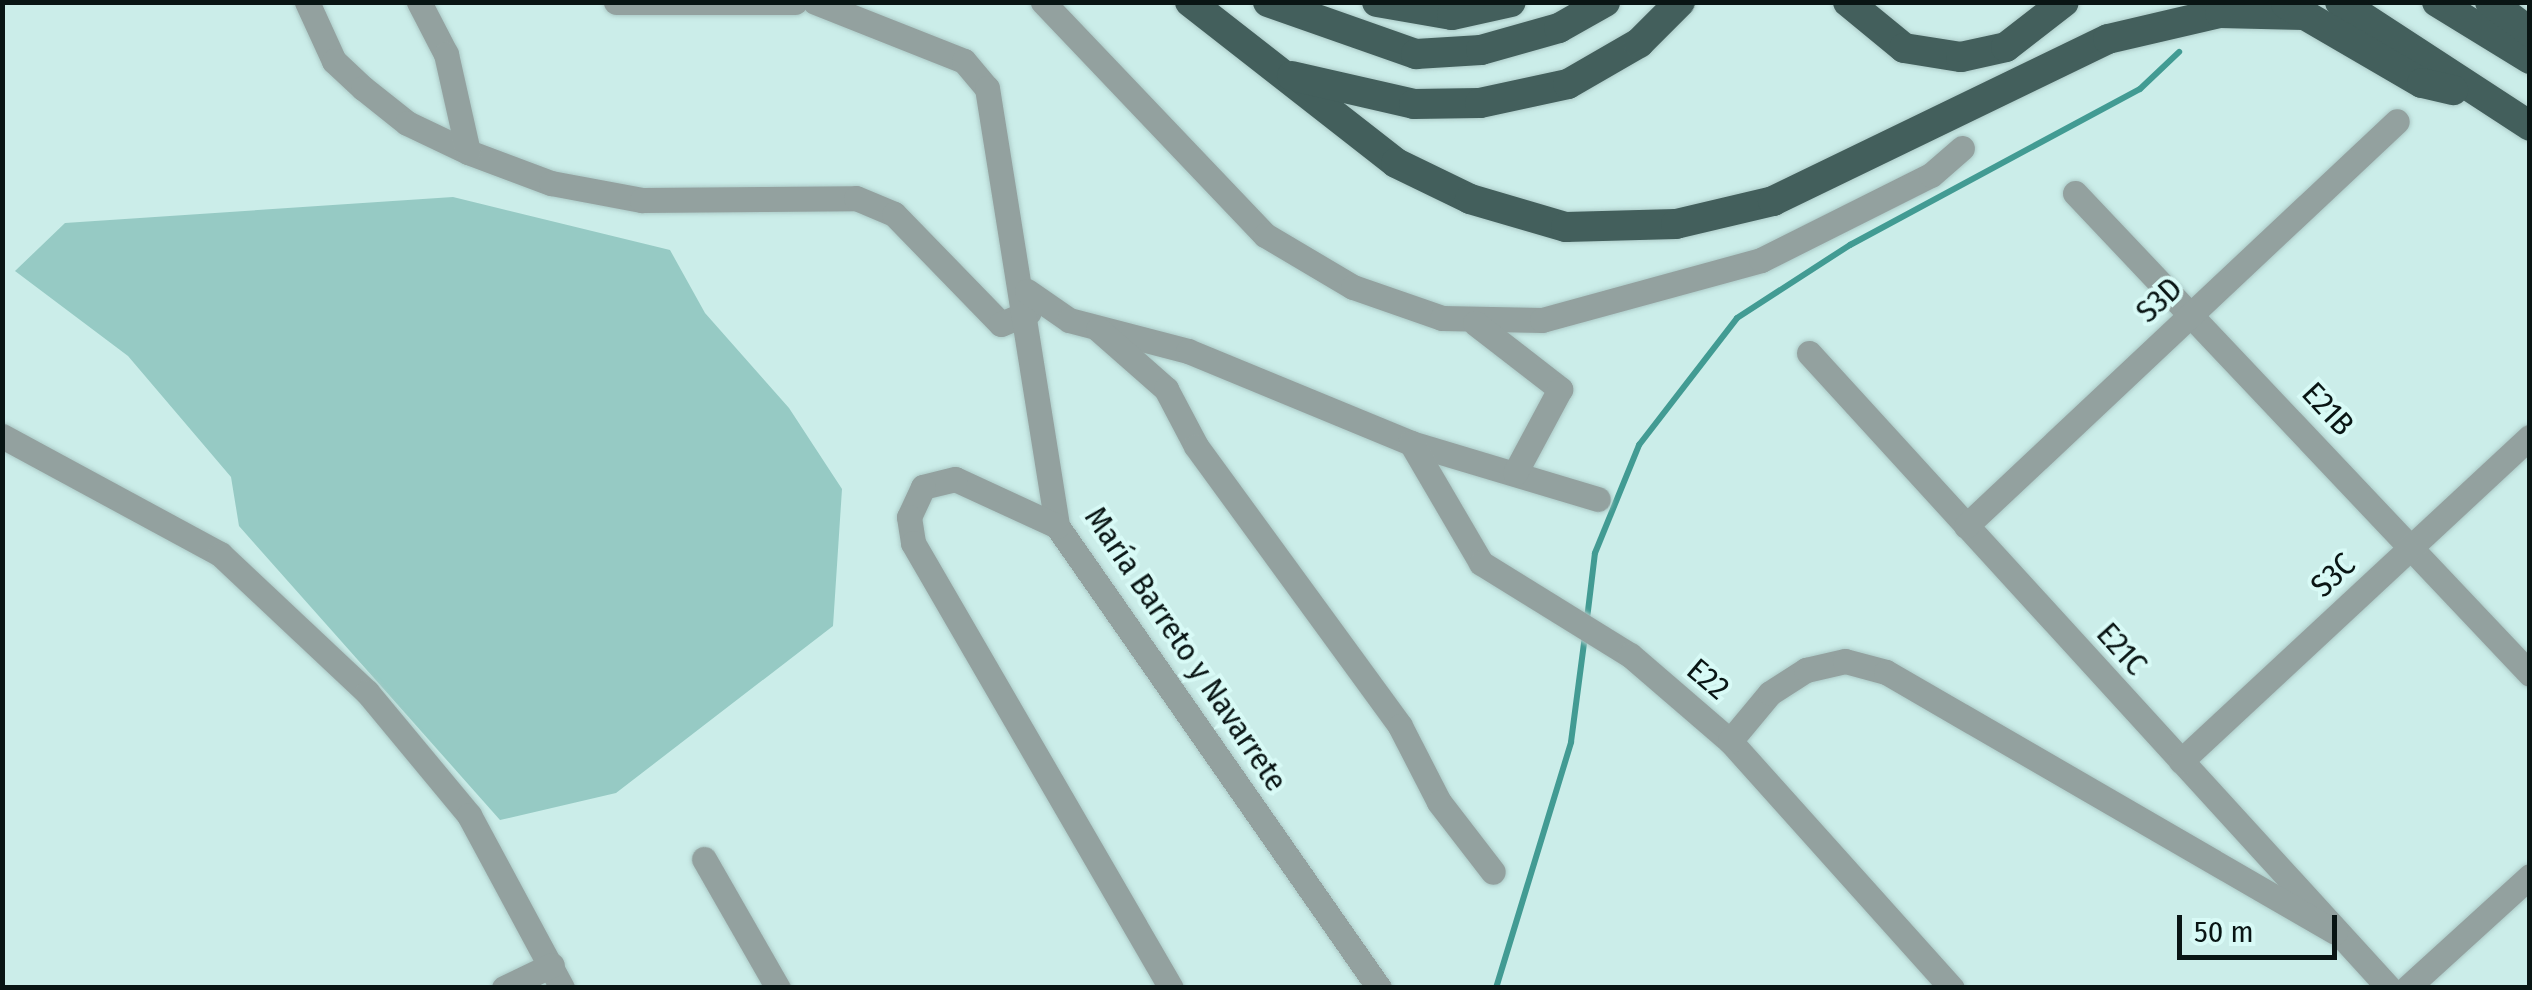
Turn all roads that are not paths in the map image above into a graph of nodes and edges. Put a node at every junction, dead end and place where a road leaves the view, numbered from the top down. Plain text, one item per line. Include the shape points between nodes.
1 (308, 2) edge
2 (418, 2) edge
3 (616, 2) edge
4 (795, 2) edge
5 (815, 2) edge
6 (1043, 2) edge
7 (1190, 2) edge
8 (1268, 2) edge
9 (1377, 2) edge
10 (1511, 2) edge
11 (1604, 2) edge
12 (1680, 2) edge
13 (1848, 2) edge
14 (2064, 2) edge
15 (2340, 2) edge
16 (2438, 2) edge
17 (2490, 2) edge
18 (2293, 9) edge
19 (2530, 32) edge
20 (2530, 59) edge
21 (1270, 69) junction
22 (2476, 94) junction
23 (2397, 121) dead end
24 (2530, 126) edge
25 (1962, 148) dead end
26 (468, 152) junction
27 (2074, 193) dead end
28 (1028, 301) junction
29 (2192, 314) junction
30 (1472, 321) junction
31 (1098, 329) junction
32 (1809, 353) dead end
33 (2, 436) edge
34 (2530, 436) edge
35 (1411, 443) junction
36 (1515, 474) junction
37 (1598, 500) dead end
38 (1058, 526) junction
39 (1966, 526) junction
40 (2412, 546) junction
41 (2530, 674) edge
42 (1730, 741) junction
43 (2181, 761) junction
44 (704, 859) dead end
45 (1493, 872) dead end
46 (2530, 876) edge
47 (2344, 936) junction
48 (557, 976) edge
49 (504, 988) edge
50 (778, 988) edge
51 (1170, 988) edge
52 (1379, 988) edge
53 (1952, 988) edge
54 (2389, 988) edge
55 (2407, 988) edge

1 - 26 street via 334,60 362,88 406,123
2 - 26 street via 446,54
3 - 4 street
5 - 28 street, María Barreto y Navarrete via 964,61 987,88
6 - 30 street via 1266,236 1354,286
7 - 21 highway
8 - 11 highway via 1416,54 1480,50 1559,28
9 - 10 highway via 1452,15
12 - 21 highway via 1639,43 1568,84 1480,104 1346,93
13 - 14 highway via 1904,48 1961,56 2006,47
15 - 22 highway
16 - 20 highway
17 - 19 highway
18 - 21 highway via 2220,13 2108,39 1774,201 1676,224 1566,227 1470,199 1366,144
18 - 22 highway via 2422,82
22 - 24 highway
23 - 29 street, S3D
25 - 30 street via 1931,175 1761,260 1542,320
26 - 28 street via 642,200 856,198 894,214 1001,324
27 - 29 street, E21B
28 - 31 street
28 - 38 street, María Barreto y Navarrete
29 - 39 street, S3D
29 - 40 street, E21B
30 - 36 street via 1560,389
31 - 35 street via 1188,351
31 - 45 street via 1166,389 1196,446 1400,726 1440,802
32 - 39 street, E21C
33 - 48 street via 220,554 352,678 469,815
34 - 40 street, S3C
35 - 36 street
35 - 42 street, E22 via 1480,563 1630,655
36 - 37 street
38 - 51 street via 955,479 922,487 909,516 913,543
38 - 52 street, María Barreto y Navarrete
39 - 43 street, E21C
40 - 41 street, E21B
40 - 43 street, S3C
42 - 47 street via 1770,693 1806,670 1845,661 1886,672
42 - 53 street, E22
43 - 47 street, E21C
44 - 50 street
46 - 55 street
47 - 54 street, E21C
48 - 49 street

